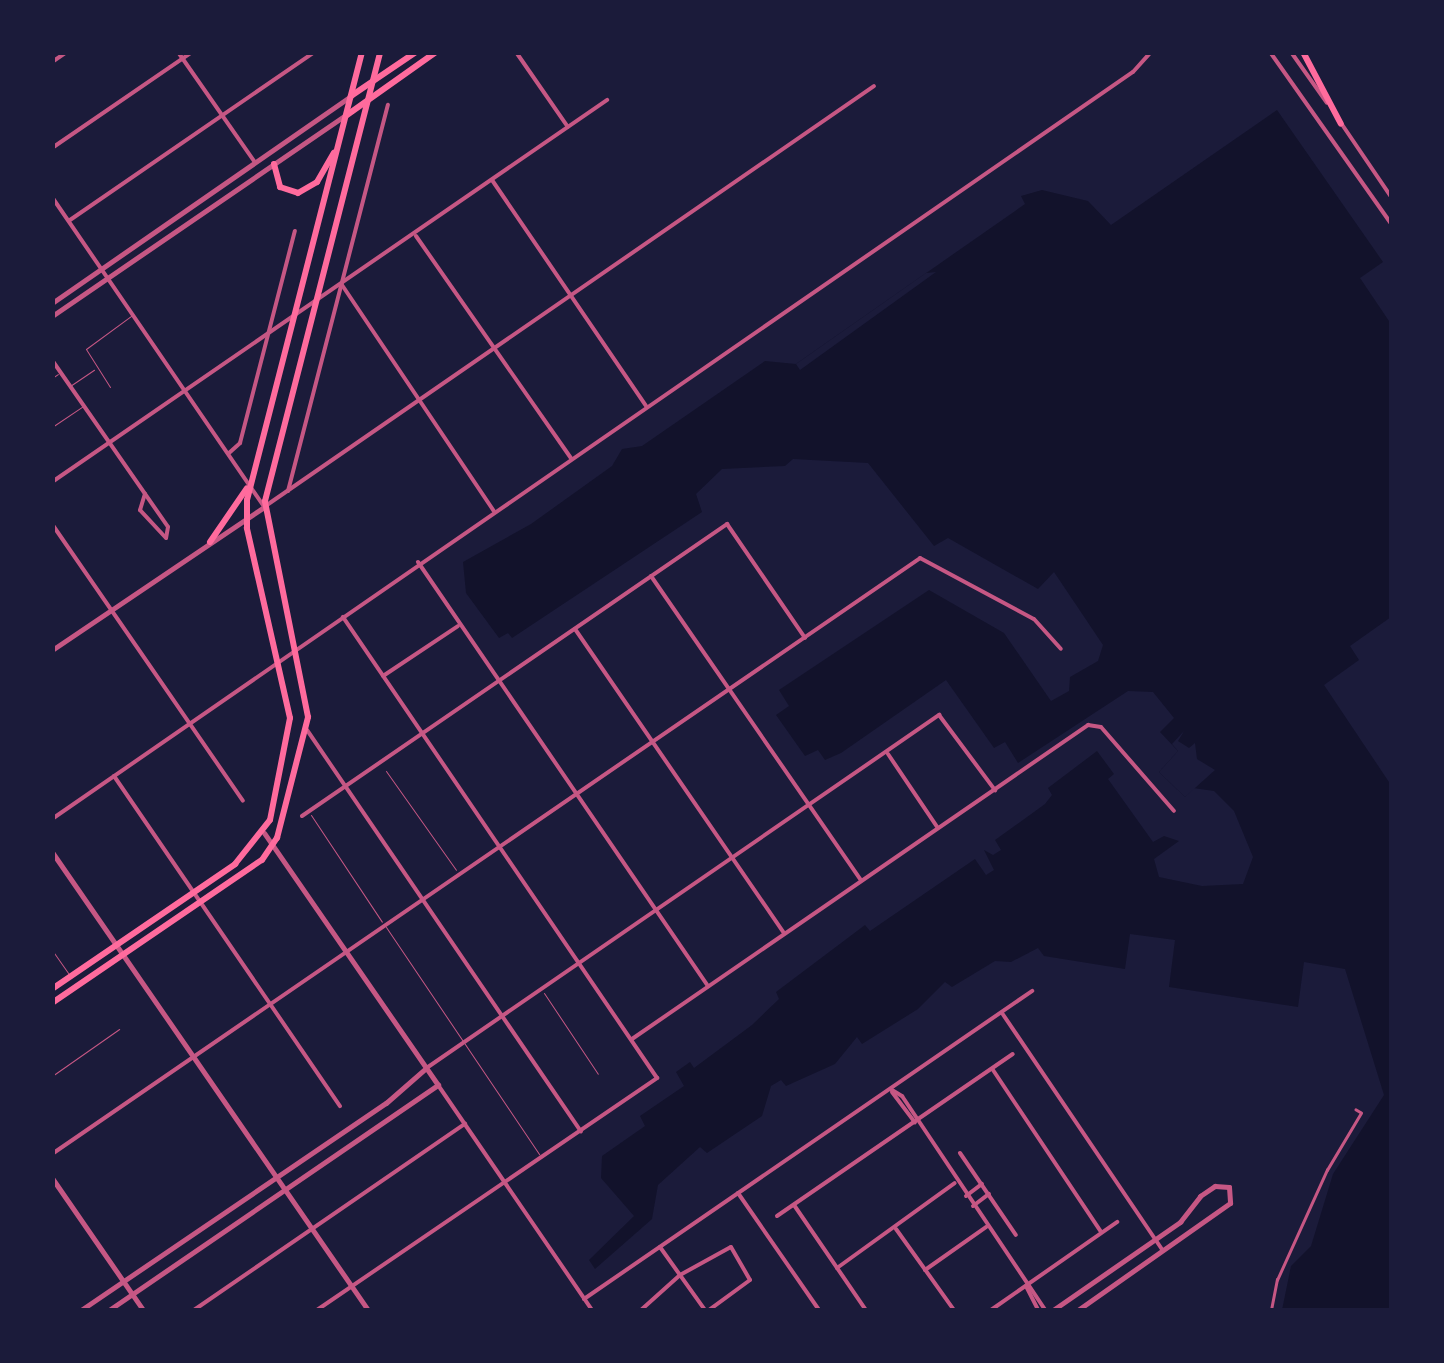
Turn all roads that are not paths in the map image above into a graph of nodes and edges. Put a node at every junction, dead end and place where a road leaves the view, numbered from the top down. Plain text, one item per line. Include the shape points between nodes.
1 (67, 52) edge
2 (178, 52) edge
3 (192, 52) edge
4 (314, 52) edge
5 (362, 52) edge
6 (380, 52) edge
7 (416, 52) edge
8 (436, 52) edge
9 (516, 52) edge
10 (1150, 52) edge
11 (1270, 52) edge
12 (1291, 52) edge
13 (1303, 52) edge
14 (182, 59) junction
15 (52, 62) edge
16 (372, 82) junction
17 (874, 86) dead end
18 (351, 96) junction
19 (368, 99) junction
20 (607, 100) dead end
21 (388, 105) dead end
22 (347, 115) junction
23 (222, 116) junction
24 (1342, 124) junction
25 (568, 127) junction
26 (341, 138) junction
27 (52, 148) edge
28 (254, 162) junction
29 (274, 164) junction
30 (492, 180) junction
31 (52, 197) edge
32 (1392, 198) edge
33 (69, 221) junction
34 (1392, 225) edge
35 (295, 231) dead end
36 (416, 234) junction
37 (101, 268) junction
38 (108, 277) junction
39 (342, 284) junction
40 (571, 294) junction
41 (318, 298) junction
42 (52, 303) edge
43 (134, 314) junction
44 (293, 315) junction
45 (52, 316) edge
46 (267, 337) junction
47 (494, 347) junction
48 (52, 360) edge
49 (96, 368) junction
50 (61, 372) junction
51 (52, 378) edge
52 (70, 386) junction
53 (110, 387) dead end
54 (187, 392) junction
55 (418, 400) junction
56 (84, 406) junction
57 (646, 406) junction
58 (52, 427) edge
59 (110, 443) junction
60 (229, 452) junction
61 (570, 458) junction
62 (52, 482) edge
63 (250, 482) junction
64 (288, 491) junction
65 (145, 494) junction
66 (264, 507) junction
67 (494, 511) junction
68 (246, 518) junction
69 (52, 524) edge
70 (210, 542) junction
71 (418, 562) junction
72 (651, 576) junction
73 (112, 611) junction
74 (342, 616) junction
75 (459, 625) junction
76 (575, 629) junction
77 (805, 638) junction
78 (1061, 649) dead end
79 (52, 650) edge
80 (294, 650) junction
81 (278, 664) junction
82 (383, 676) junction
83 (499, 681) junction
84 (730, 690) junction
85 (190, 724) junction
86 (307, 730) junction
87 (422, 736) junction
88 (654, 742) junction
89 (886, 752) junction
90 (386, 771) dead end
91 (114, 776) junction
92 (346, 786) junction
93 (995, 790) junction
94 (576, 794) junction
95 (243, 801) dead end
96 (809, 804) junction
97 (308, 811) junction
98 (1174, 811) dead end
99 (302, 816) dead end
100 (52, 819) edge
101 (938, 828) junction
102 (264, 834) junction
103 (273, 848) junction
104 (52, 852) edge
105 (501, 852) junction
106 (732, 856) junction
107 (456, 870) dead end
108 (861, 880) junction
109 (194, 892) junction
110 (200, 902) junction
111 (423, 903) junction
112 (656, 909) junction
113 (387, 928) junction
114 (784, 933) junction
115 (116, 946) junction
116 (52, 950) edge
117 (123, 955) junction
118 (346, 956) junction
119 (580, 964) junction
120 (71, 977) junction
121 (708, 986) junction
122 (52, 990) edge
123 (542, 990) junction
124 (1032, 990) dead end
125 (52, 1003) edge
126 (272, 1007) junction
127 (1002, 1013) junction
128 (502, 1017) junction
129 (120, 1029) dead end
130 (632, 1039) junction
131 (466, 1041) junction
132 (1013, 1054) dead end
133 (194, 1058) junction
134 (426, 1068) junction
135 (992, 1069) junction
136 (598, 1074) dead end
137 (52, 1076) edge
138 (438, 1085) junction
139 (892, 1090) junction
140 (340, 1106) dead end
141 (1356, 1110) dead end
142 (915, 1122) junction
143 (465, 1124) junction
144 (580, 1131) junction
145 (960, 1152) dead end
146 (52, 1154) edge
147 (541, 1156) junction
148 (277, 1177) junction
149 (52, 1178) edge
150 (504, 1181) junction
151 (956, 1182) junction
152 (982, 1184) junction
153 (284, 1188) junction
154 (738, 1192) junction
155 (989, 1194) junction
156 (966, 1196) junction
157 (794, 1205) junction
158 (973, 1206) junction
159 (777, 1216) dead end
160 (1118, 1222) dead end
161 (313, 1228) junction
162 (895, 1228) junction
163 (986, 1228) junction
164 (1101, 1232) junction
165 (1016, 1235) dead end
166 (1156, 1239) junction
167 (660, 1247) junction
168 (1164, 1251) junction
169 (836, 1268) junction
170 (925, 1270) junction
171 (680, 1275) junction
172 (125, 1283) junction
173 (352, 1286) junction
174 (1026, 1286) junction
175 (133, 1295) junction
176 (584, 1299) junction
177 (81, 1310) edge
178 (108, 1310) edge
179 (143, 1310) edge
180 (194, 1310) edge
181 (316, 1310) edge
182 (368, 1310) edge
183 (592, 1310) edge
184 (641, 1310) edge
185 (707, 1310) edge
186 (819, 1310) edge
187 (866, 1310) edge
188 (954, 1310) edge
189 (991, 1310) edge
190 (1038, 1310) edge
191 (1045, 1310) edge
192 (1053, 1310) edge
193 (1078, 1310) edge
194 (1270, 1310) edge

1 - 15 street
2 - 14 street
3 - 14 street
4 - 23 street
5 - 18 main road
6 - 16 main road
7 - 16 main road
8 - 19 main road
9 - 25 street
10 - 57 street via 1133,72
11 - 34 street
12 - 24 street
13 - 24 main road
14 - 23 street
14 - 27 street
16 - 18 main road
16 - 19 main road
17 - 40 street
18 - 22 main road
18 - 28 street
19 - 22 main road
19 - 41 main road
20 - 25 street
21 - 39 street
22 - 26 main road
22 - 29 street
23 - 28 street
23 - 33 street
24 - 32 street
25 - 30 street
26 - 29 main road via 320,178 302,191 280,187
26 - 44 main road
28 - 37 street
29 - 38 street
30 - 36 street
30 - 40 street
31 - 33 street
33 - 37 street
35 - 46 street
36 - 39 street
36 - 47 street
37 - 38 street
37 - 42 street
38 - 43 street
38 - 45 street
39 - 41 street
39 - 55 street
39 - 64 street
40 - 47 street
40 - 57 street
41 - 44 street
41 - 66 main road
43 - 49 lane via 86,349
43 - 54 street
44 - 46 street
44 - 63 main road
46 - 54 street
46 - 60 street via 240,443
47 - 55 street
47 - 61 street
48 - 50 street
49 - 52 lane
49 - 53 lane
50 - 51 lane
50 - 52 street
52 - 56 street
54 - 59 street
54 - 60 street
55 - 64 street
55 - 67 street
56 - 58 lane
56 - 59 street
57 - 61 street
59 - 62 street
59 - 65 street
60 - 63 street
61 - 67 street
63 - 66 street
63 - 68 main road
63 - 70 main road
64 - 66 street
65 - 65 street via 140,510 166,538 168,527
66 - 68 street
66 - 80 main road
67 - 71 street
68 - 70 street
68 - 81 main road
69 - 73 street
70 - 73 street
71 - 74 street
71 - 75 street
72 - 76 street
72 - 77 street via 727,524
72 - 84 street
73 - 79 street
73 - 85 street
74 - 80 street
74 - 82 street
75 - 82 street
75 - 83 street
76 - 83 street
76 - 88 street
77 - 78 street via 924,558 1034,618
77 - 84 street
80 - 81 street
80 - 86 main road
81 - 85 street
81 - 102 main road via 290,733
82 - 87 street
83 - 87 street
83 - 94 street
84 - 88 street
84 - 96 street
85 - 91 street
85 - 95 street
86 - 92 street
86 - 103 main road
87 - 92 street
87 - 105 street
88 - 94 street
88 - 106 street
89 - 93 street via 942,715
89 - 96 street
89 - 101 street
90 - 107 lane
91 - 100 street
91 - 109 street
92 - 97 street
92 - 111 street
93 - 98 street via 1097,724
93 - 101 street
94 - 105 street
94 - 112 street
96 - 106 street
96 - 108 street
97 - 99 street
97 - 113 lane
101 - 108 street
102 - 103 street
102 - 109 main road
103 - 110 main road
103 - 118 street
104 - 115 street
105 - 111 street
105 - 119 street
106 - 112 street
106 - 114 street
108 - 114 street
109 - 110 street
109 - 115 main road
110 - 117 main road
110 - 126 street
111 - 113 street
111 - 128 street
112 - 119 street
112 - 121 street
113 - 118 street
113 - 131 lane
114 - 121 street
115 - 117 street
115 - 120 main road
116 - 120 lane
117 - 125 main road
117 - 133 street
118 - 126 street
118 - 134 street
119 - 123 street
119 - 130 street
120 - 122 main road
121 - 130 street
123 - 128 street
123 - 136 lane
124 - 127 street
126 - 133 street
126 - 140 street
127 - 139 street
127 - 166 street
128 - 131 street
128 - 144 street
129 - 137 lane
130 - 144 street via 657,1078
131 - 134 street
131 - 147 lane
132 - 135 street
133 - 146 street
133 - 148 street
134 - 138 street
134 - 148 street
135 - 142 street
135 - 164 street
138 - 143 street
138 - 153 street
139 - 142 street
139 - 142 street via 905,1118
139 - 154 street
141 - 194 street via 1361,1113 1327,1170
142 - 151 street
142 - 157 street
143 - 150 street
143 - 161 street
144 - 147 street
145 - 152 street
147 - 150 street
148 - 153 street
148 - 172 street
149 - 172 street
150 - 173 street
150 - 176 street
151 - 156 street
151 - 162 street
152 - 155 street
152 - 156 street
153 - 161 street
153 - 175 street
154 - 167 street
154 - 186 street
155 - 158 street
155 - 165 street
156 - 158 street
157 - 159 street
157 - 169 street
158 - 163 street
160 - 164 street
161 - 173 street
161 - 180 street
162 - 169 street
162 - 170 street
163 - 170 street
163 - 174 street
164 - 174 street
166 - 168 street
166 - 168 street via 1200,1196 1215,1186 1229,1187 1230,1204
166 - 192 street
167 - 171 street
167 - 176 street
168 - 193 street
169 - 187 street
170 - 188 street
171 - 184 street
171 - 185 street
171 - 185 street via 724,1246 736,1252 750,1280
172 - 175 street
172 - 177 street
173 - 181 street
173 - 182 street
174 - 189 street
174 - 190 street
174 - 191 street
175 - 178 street
175 - 179 street
176 - 183 street

